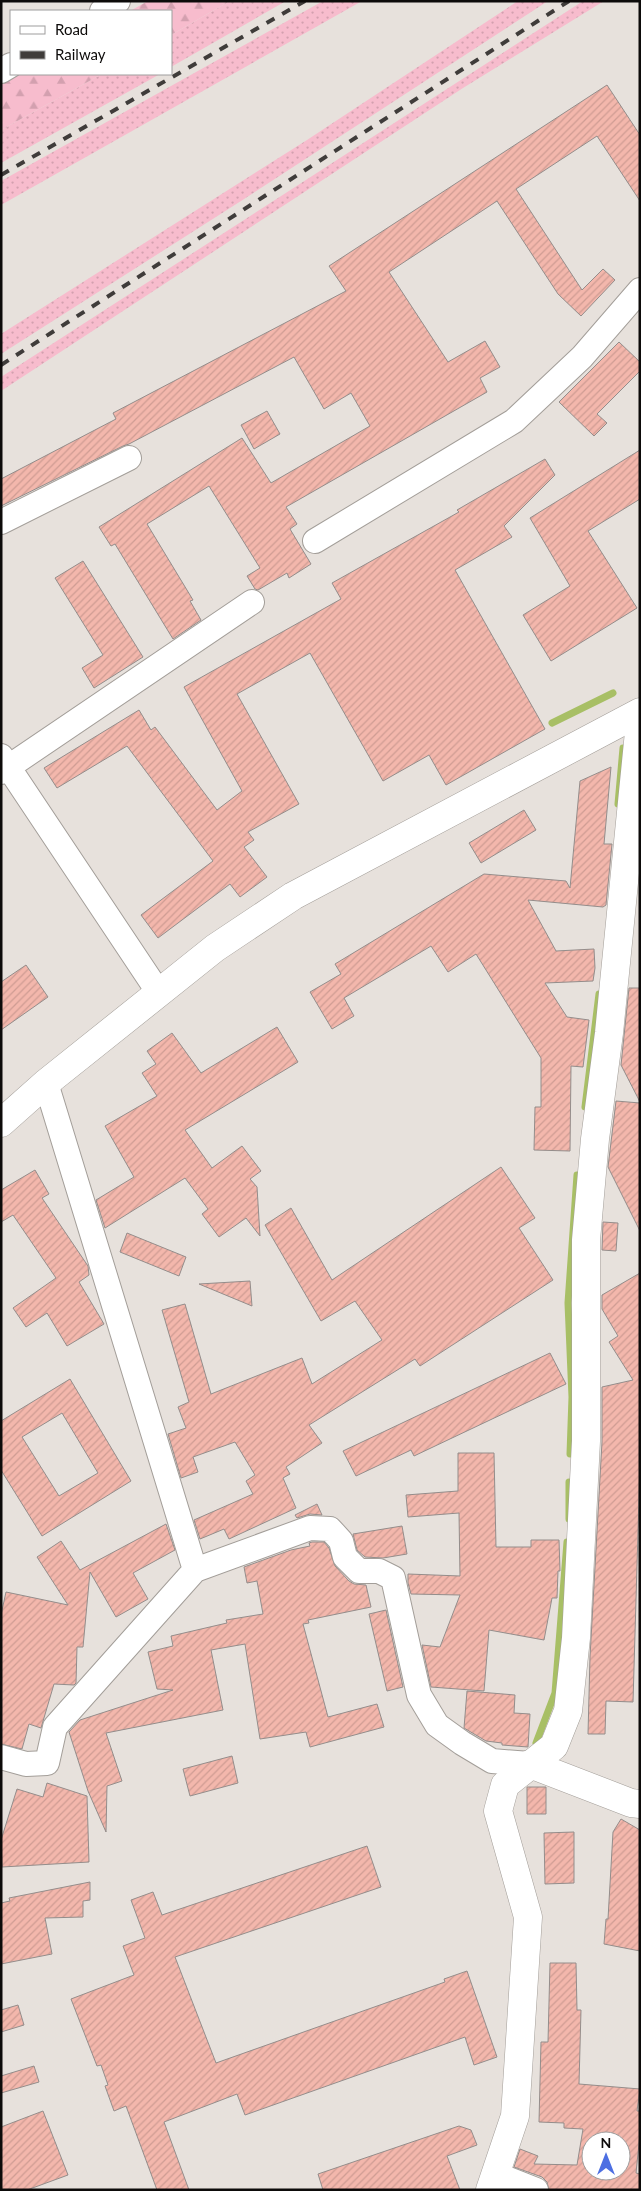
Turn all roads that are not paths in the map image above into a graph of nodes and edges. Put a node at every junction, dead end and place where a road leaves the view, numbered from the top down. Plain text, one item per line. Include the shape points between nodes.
1 (118, 1) edge
2 (104, 10) edge
3 (640, 290) edge
4 (129, 458) dead end
5 (1, 522) edge
6 (316, 541) dead end
7 (252, 602) dead end
8 (640, 712) edge
9 (640, 722) edge
10 (4, 765) edge
11 (159, 993) junction
12 (46, 1084) junction
13 (1, 1123) edge
14 (195, 1570) junction
15 (1, 1757) edge
16 (530, 1764) junction
17 (640, 1804) edge
18 (493, 2182) edge
19 (536, 2190) edge

1 - 2 street
3 - 6 street via 582,357 514,421
4 - 5 street
7 - 10 street
8 - 11 street via 293,896 214,948
9 - 16 street via 586,1240 586,1441 576,1638 568,1711 554,1746
10 - 11 street
11 - 12 street
12 - 13 street
12 - 14 street
14 - 15 street via 55,1727 47,1763 26,1764
14 - 16 street via 310,1528 330,1530 341,1541 345,1557 359,1571 379,1571 393,1578 419,1695 437,1725 492,1761
16 - 17 street
16 - 18 street via 505,1785 498,1811 528,1917 515,2116
18 - 19 street

